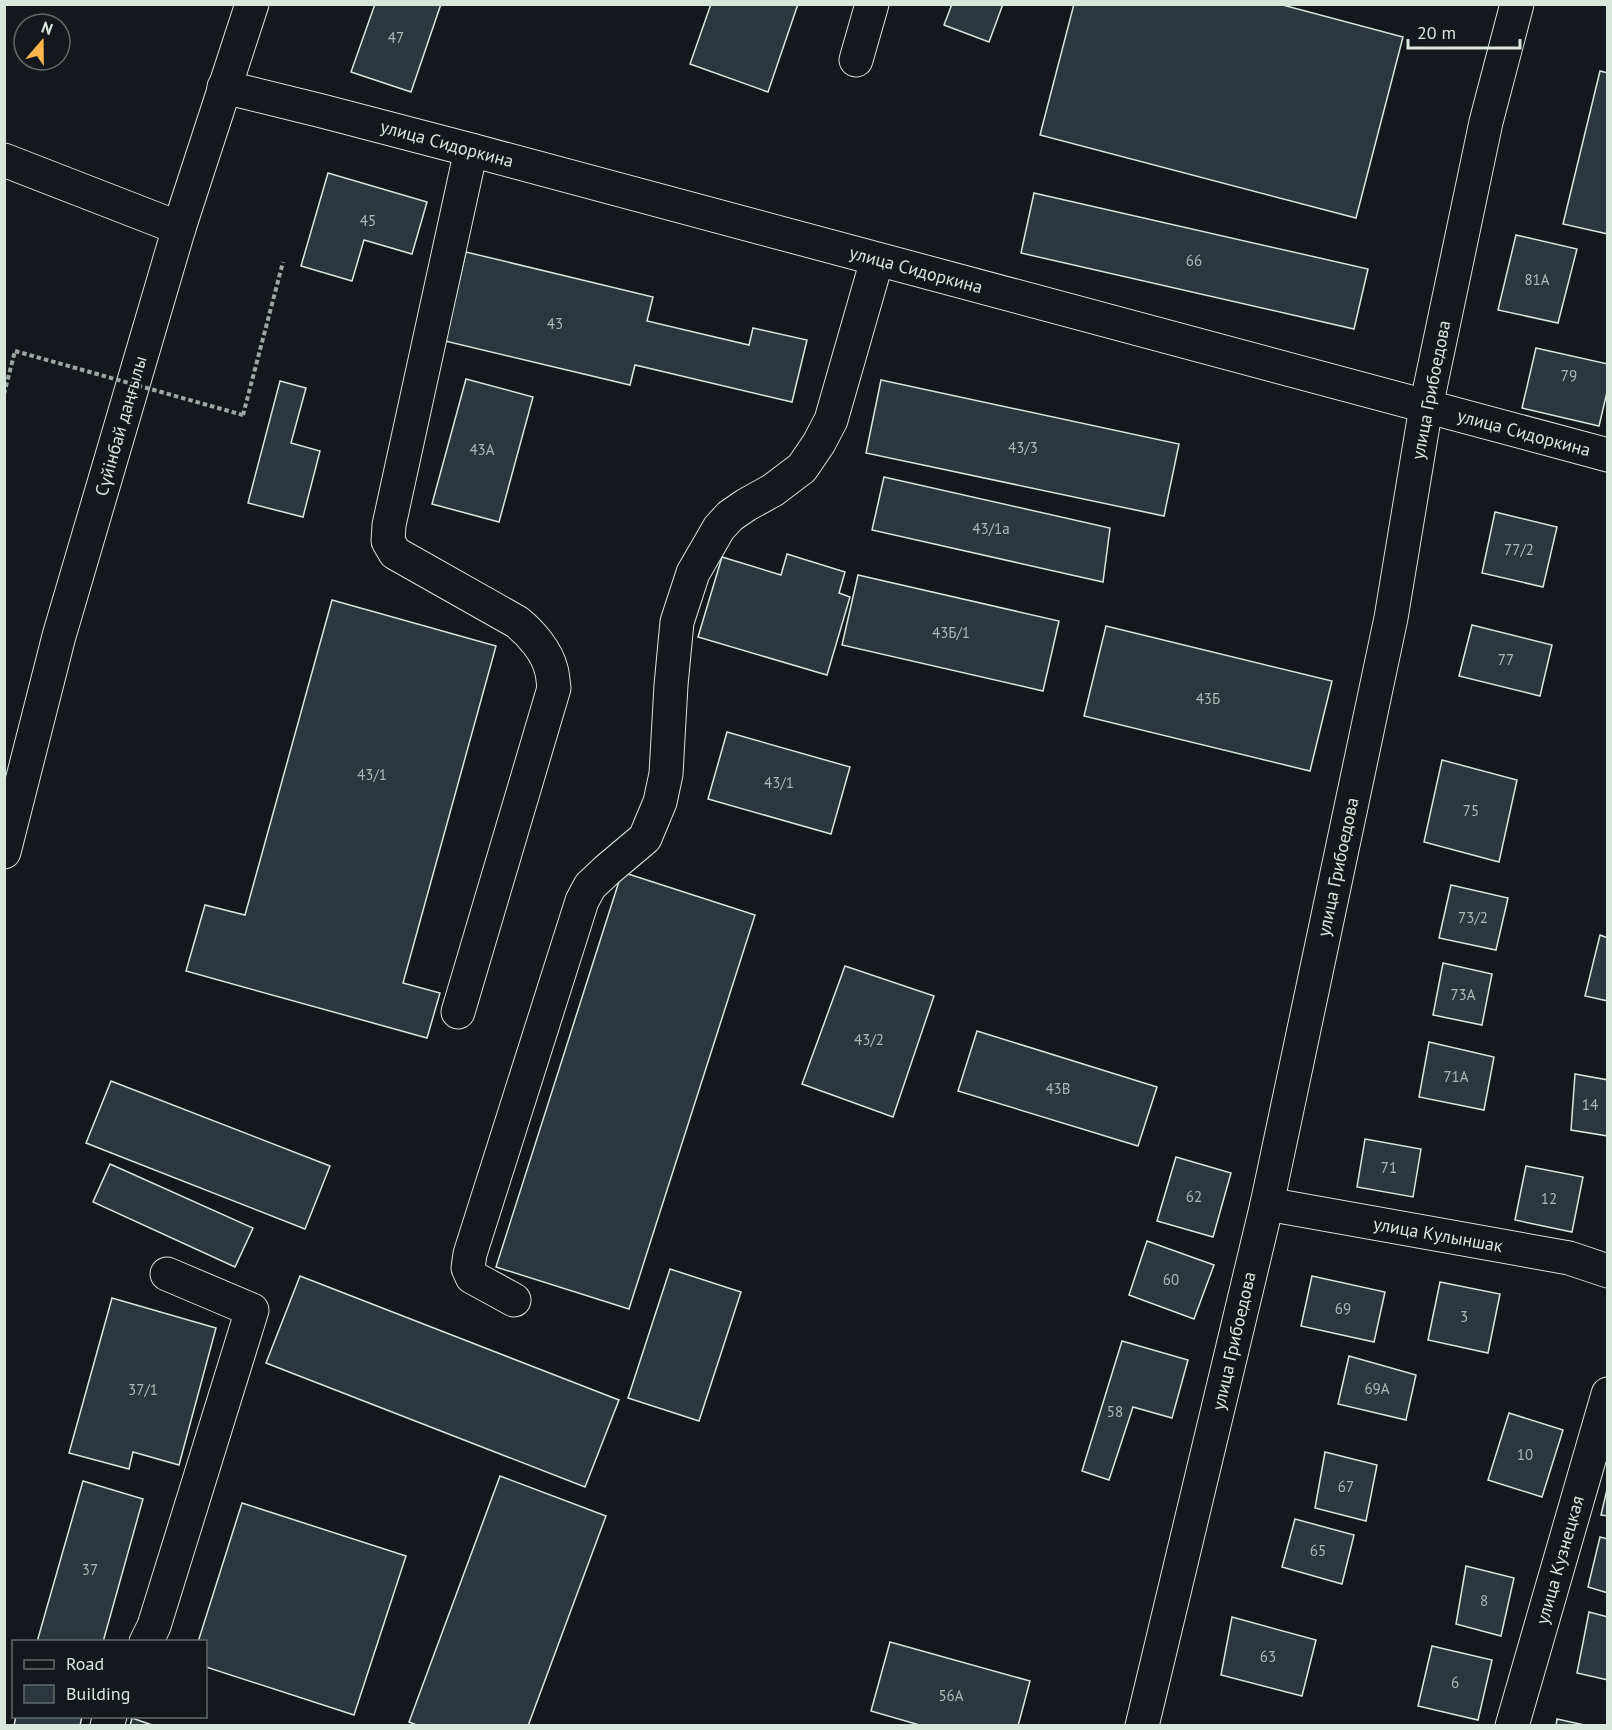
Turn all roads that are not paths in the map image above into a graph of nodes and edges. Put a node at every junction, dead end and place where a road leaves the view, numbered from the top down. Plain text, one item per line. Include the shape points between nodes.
1 (252, 4) edge
2 (872, 4) edge
3 (1517, 4) edge
4 (856, 60) dead end
5 (224, 87) junction
6 (471, 150) junction
7 (4, 160) edge
8 (179, 228) junction
9 (878, 260) junction
10 (1426, 408) junction
11 (1608, 455) edge
12 (4, 852) edge
13 (458, 1012) dead end
14 (1267, 1204) junction
15 (1608, 1271) edge
16 (167, 1274) dead end
17 (514, 1300) dead end
18 (1608, 1394) edge
19 (147, 1640) edge
20 (1142, 1725) edge
21 (1512, 1725) edge

1 - 5 street, Сүйінбай даңғылы
2 - 4 street
3 - 10 street, улица Грибоедова via 1486,123
5 - 6 street, улица Сидоркина
5 - 8 street, Сүйінбай даңғылы
6 - 9 street, улица Сидоркина
6 - 13 street via 388,541 395,553 518,622 537,642 551,666 554,688
7 - 8 street
8 - 12 street, Сүйінбай даңғылы via 59,636
9 - 10 street, улица Сидоркина
9 - 17 street via 831,420 819,443 802,468 730,516 693,573 677,622 666,774 660,802 645,838 598,878 582,901 470,1254 468,1268 472,1277
10 - 11 street, улица Сидоркина
10 - 14 street, улица Грибоедова via 1391,618
14 - 15 street, улица Кулыншак via 1569,1258
14 - 20 street, улица Грибоедова
16 - 19 street via 252,1310
18 - 21 street, улица Кузнецкая

